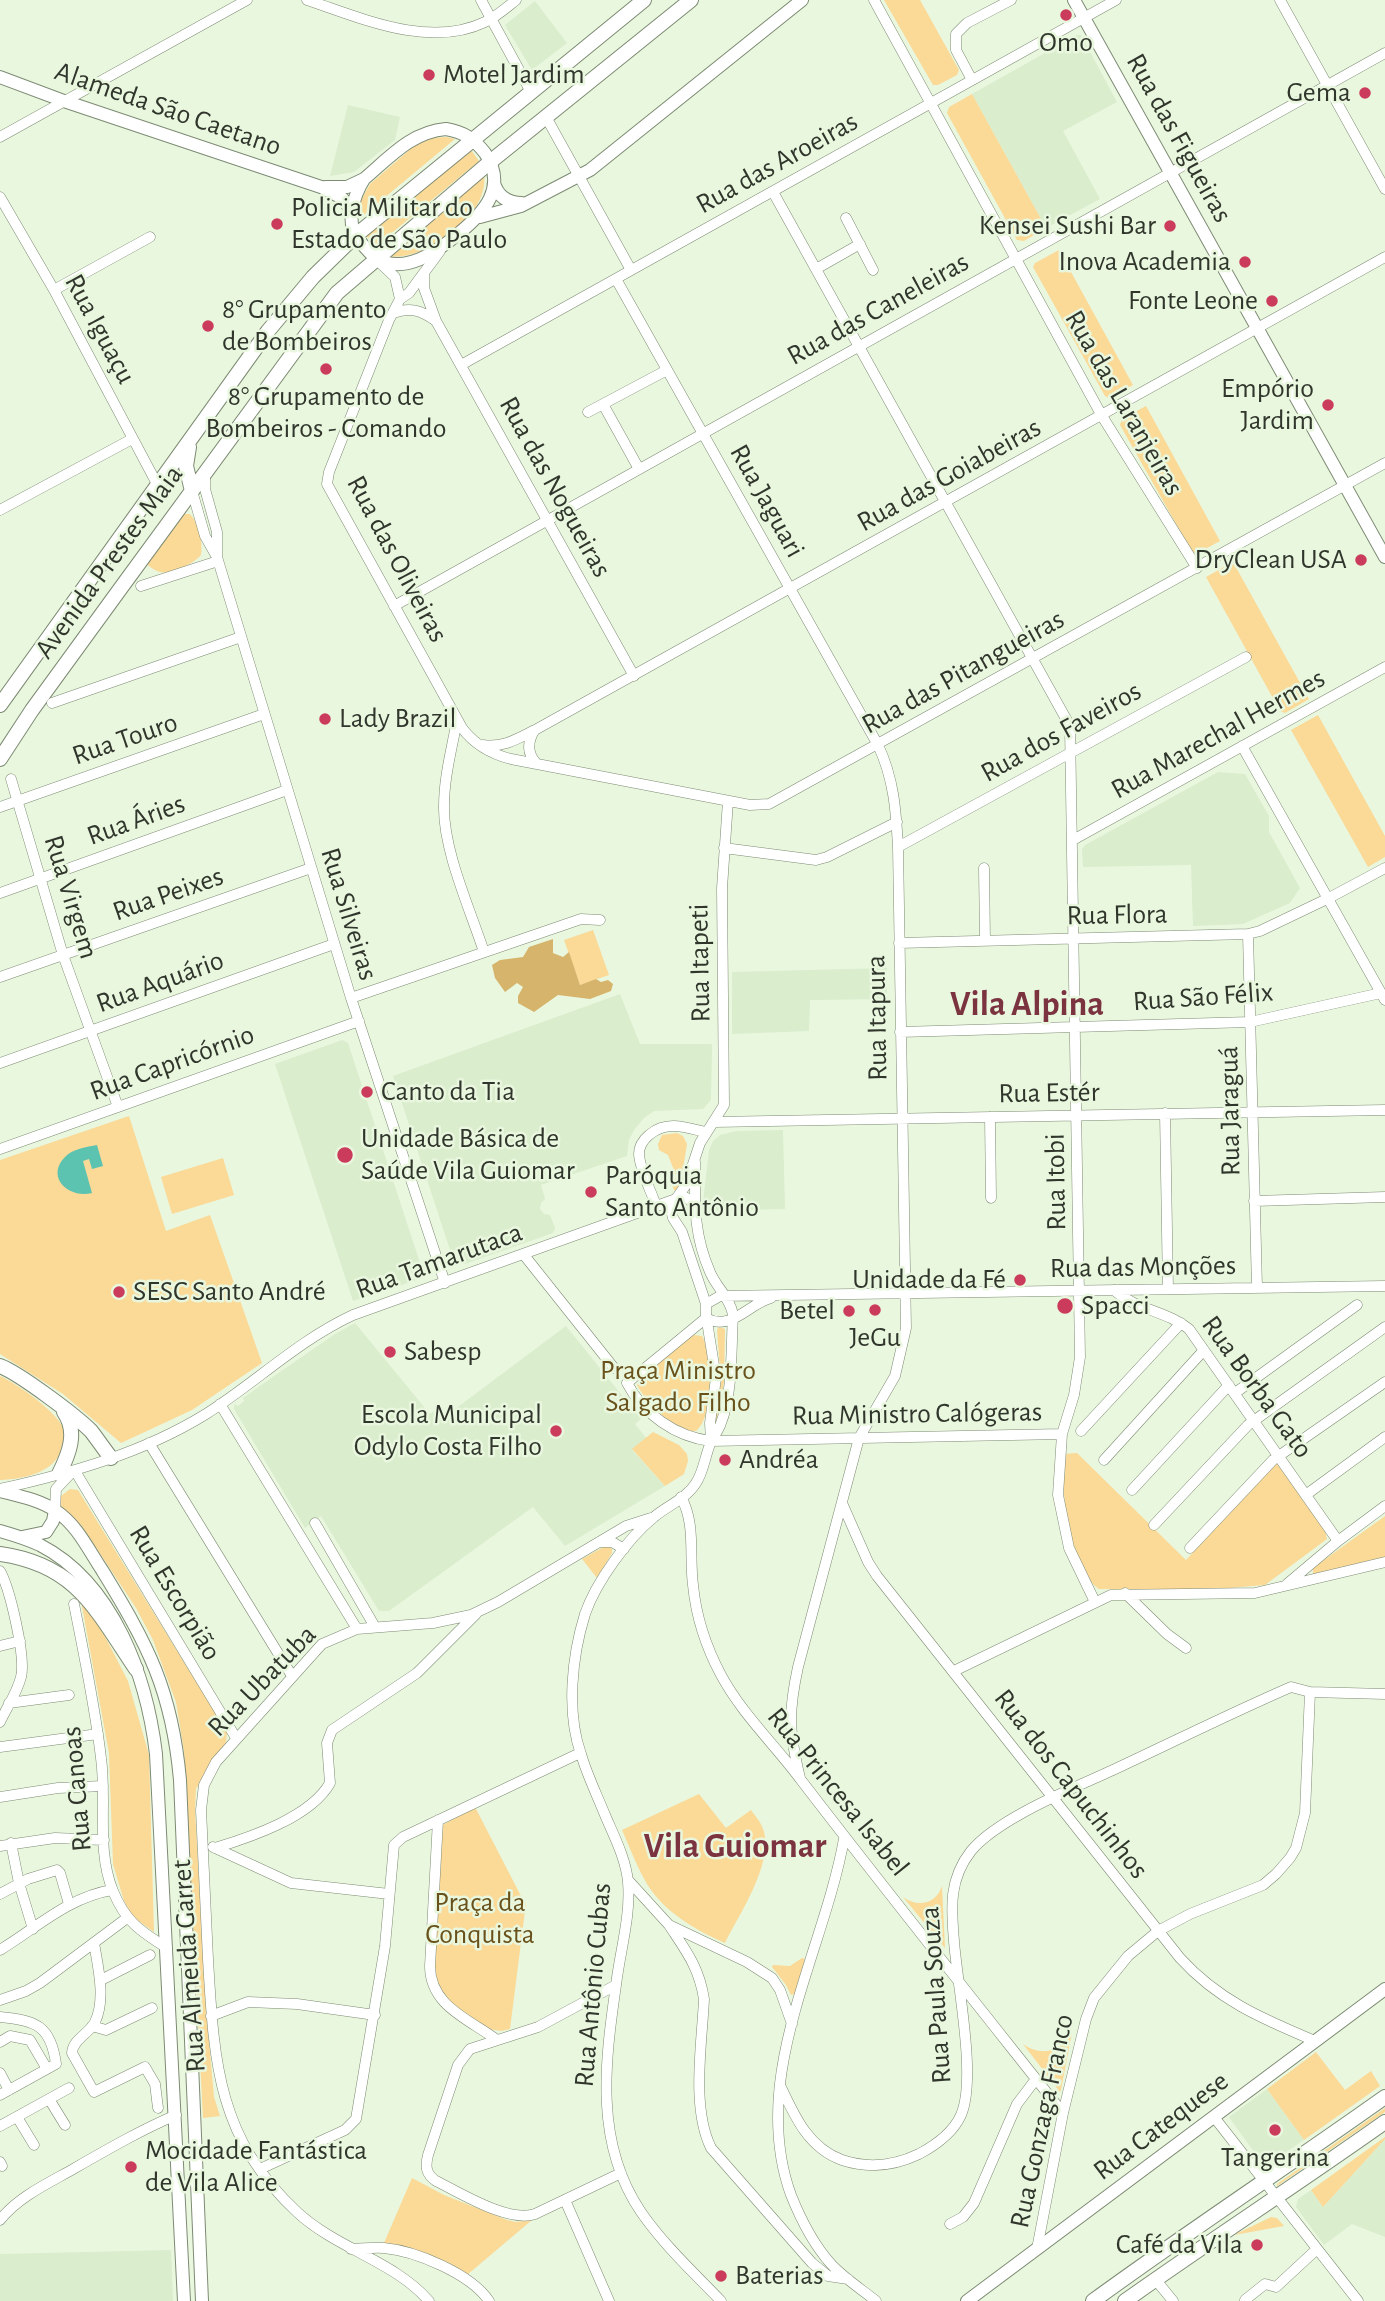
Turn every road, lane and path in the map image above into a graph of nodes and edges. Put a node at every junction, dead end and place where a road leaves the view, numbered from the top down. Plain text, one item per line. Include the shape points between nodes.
1 (247, 0) edge
2 (307, 0) edge
3 (481, 0) edge
4 (516, 0) edge
5 (644, 0) edge
6 (691, 0) edge
7 (802, 0) edge
8 (874, 0) edge
9 (1011, 0) edge
10 (1074, 0) edge
11 (1116, 0) edge
12 (1280, 0) edge
13 (1084, 18) junction
14 (491, 19) junction
15 (1385, 53) edge
16 (0, 77) edge
17 (972, 80) junction
18 (1327, 85) junction
19 (531, 92) junction
20 (64, 101) junction
21 (930, 103) junction
22 (546, 117) junction
23 (0, 137) edge
24 (474, 139) junction
25 (491, 162) junction
26 (1170, 173) junction
27 (580, 177) junction
28 (364, 179) junction
29 (494, 183) junction
30 (321, 187) junction
31 (1385, 189) edge
32 (772, 192) junction
33 (0, 197) edge
34 (529, 202) junction
35 (352, 211) junction
36 (846, 218) dead end
37 (477, 219) junction
38 (355, 236) junction
39 (150, 237) dead end
40 (860, 244) junction
41 (442, 247) junction
42 (1385, 257) edge
43 (375, 258) junction
44 (1015, 259) junction
45 (816, 269) junction
46 (631, 270) junction
47 (873, 270) dead end
48 (424, 273) junction
49 (616, 279) junction
50 (54, 290) junction
51 (400, 299) junction
52 (393, 313) junction
53 (436, 321) junction
54 (1258, 329) junction
55 (859, 346) junction
56 (461, 365) junction
57 (667, 370) junction
58 (604, 406) junction
59 (589, 412) dead end
60 (1101, 416) junction
61 (703, 433) junction
62 (132, 439) junction
63 (190, 442) junction
64 (1385, 463) edge
65 (639, 469) junction
66 (205, 473) junction
67 (157, 484) junction
68 (1345, 486) junction
69 (192, 491) junction
70 (946, 502) junction
71 (0, 510) edge
72 (548, 520) junction
73 (1385, 557) edge
74 (218, 559) junction
75 (1197, 568) junction
76 (141, 586) dead end
77 (790, 590) junction
78 (394, 606) junction
79 (241, 637) junction
80 (1246, 657) dead end
81 (1034, 659) junction
82 (1385, 667) edge
83 (634, 676) junction
84 (52, 703) dead end
85 (0, 705) edge
86 (264, 714) junction
87 (457, 720) junction
88 (535, 730) junction
89 (513, 741) junction
90 (479, 744) junction
91 (878, 745) junction
92 (1242, 746) junction
93 (529, 750) junction
94 (1071, 753) junction
95 (0, 759) edge
96 (516, 760) junction
97 (537, 764) junction
98 (11, 779) dead end
99 (287, 790) junction
100 (18, 801) junction
101 (728, 801) junction
102 (0, 807) edge
103 (897, 822) junction
104 (1073, 840) junction
105 (898, 847) junction
106 (724, 848) junction
107 (1385, 867) edge
108 (310, 868) junction
109 (984, 868) dead end
110 (41, 878) junction
111 (0, 893) edge
112 (1329, 898) junction
113 (600, 920) dead end
114 (1248, 934) junction
115 (1074, 939) junction
116 (985, 941) junction
117 (899, 943) junction
118 (334, 944) junction
119 (484, 952) junction
120 (63, 955) junction
121 (0, 977) edge
122 (1383, 997) edge
123 (351, 998) junction
124 (359, 1021) junction
125 (1250, 1022) junction
126 (1076, 1027) junction
127 (90, 1030) junction
128 (900, 1032) junction
129 (0, 1063) edge
130 (118, 1107) junction
131 (1385, 1110) edge
132 (1252, 1111) junction
133 (1165, 1113) junction
134 (1078, 1115) junction
135 (990, 1117) junction
136 (901, 1119) junction
137 (714, 1122) junction
138 (705, 1132) junction
139 (0, 1149) edge
140 (695, 1162) junction
141 (1385, 1197) edge
142 (991, 1198) dead end
143 (676, 1199) junction
144 (1255, 1201) junction
145 (695, 1204) junction
146 (652, 1208) junction
147 (695, 1218) junction
148 (675, 1220) junction
149 (524, 1255) junction
150 (445, 1283) junction
151 (1385, 1286) edge
152 (1256, 1288) junction
153 (1168, 1289) junction
154 (1114, 1290) junction
155 (1081, 1291) junction
156 (906, 1294) junction
157 (724, 1296) junction
158 (777, 1297) junction
159 (706, 1304) junction
160 (1357, 1305) dead end
161 (706, 1318) junction
162 (733, 1320) junction
163 (1181, 1323) junction
164 (1385, 1327) edge
165 (1204, 1350) junction
166 (0, 1366) edge
167 (614, 1368) dead end
168 (1385, 1382) edge
169 (1232, 1389) junction
170 (220, 1404) junction
171 (61, 1408) junction
172 (1256, 1421) junction
173 (1082, 1431) dead end
174 (1062, 1434) junction
175 (1385, 1437) edge
176 (859, 1438) junction
177 (711, 1441) junction
178 (149, 1443) junction
179 (1281, 1457) junction
180 (111, 1458) junction
181 (1104, 1460) dead end
182 (69, 1472) junction
183 (0, 1490) edge
184 (1132, 1490) dead end
185 (1307, 1494) junction
186 (681, 1497) junction
187 (842, 1503) junction
188 (1385, 1506) edge
189 (55, 1510) junction
190 (652, 1518) junction
191 (315, 1523) dead end
192 (1154, 1525) dead end
193 (0, 1531) edge
194 (21, 1537) junction
195 (1338, 1541) junction
196 (598, 1542) junction
197 (1190, 1548) dead end
198 (624, 1549) junction
199 (0, 1554) edge
200 (1385, 1562) edge
201 (0, 1571) edge
202 (1284, 1587) junction
203 (1125, 1593) junction
204 (1095, 1602) junction
205 (74, 1604) dead end
206 (479, 1612) junction
207 (374, 1627) junction
208 (356, 1629) junction
209 (20, 1641) junction
210 (0, 1646) edge
211 (1186, 1648) dead end
212 (136, 1669) junction
213 (954, 1671) junction
214 (292, 1676) junction
215 (1310, 1692) junction
216 (1385, 1694) edge
217 (69, 1695) dead end
218 (9, 1703) junction
219 (0, 1722) edge
220 (790, 1729) junction
221 (98, 1734) junction
222 (236, 1738) junction
223 (0, 1747) edge
224 (778, 1752) junction
225 (580, 1753) junction
226 (800, 1778) junction
227 (204, 1785) joint
228 (103, 1786) junction
229 (0, 1797) edge
230 (1053, 1798) junction
231 (438, 1820) junction
232 (844, 1839) junction
233 (104, 1840) junction
234 (202, 1841) junction
235 (12, 1843) junction
236 (0, 1846) edge
237 (215, 1848) junction
238 (628, 1880) junction
239 (19, 1883) junction
240 (112, 1890) junction
241 (0, 1894) edge
242 (389, 1894) junction
243 (69, 1905) junction
244 (127, 1918) junction
245 (669, 1925) junction
246 (33, 1929) junction
247 (1158, 1931) junction
248 (94, 1943) junction
249 (167, 1948) junction
250 (0, 1950) edge
251 (150, 1955) dead end
252 (957, 1979) junction
253 (101, 1980) junction
254 (616, 1985) junction
255 (1385, 1989) edge
256 (0, 2000) edge
257 (152, 2008) dead end
258 (374, 2015) junction
259 (0, 2017) edge
260 (211, 2017) junction
261 (792, 2025) junction
262 (92, 2026) junction
263 (497, 2039) junction
264 (1315, 2041) junction
265 (0, 2042) edge
266 (47, 2069) junction
267 (0, 2073) edge
268 (1036, 2079) junction
269 (780, 2085) junction
270 (69, 2088) dead end
271 (4, 2092) edge
272 (1385, 2097) edge
273 (49, 2099) junction
274 (158, 2108) dead end
275 (1063, 2113) junction
276 (176, 2115) junction
277 (18, 2117) junction
278 (1214, 2117) junction
279 (1385, 2122) edge
280 (65, 2125) dead end
281 (0, 2126) edge
282 (34, 2145) dead end
283 (260, 2169) junction
284 (621, 2173) junction
285 (1264, 2183) junction
286 (1277, 2199) junction
287 (565, 2200) junction
288 (0, 2220) edge
289 (950, 2224) dead end
290 (351, 2249) junction
291 (1037, 2249) junction
292 (1317, 2249) junction
293 (848, 2279) junction
294 (1155, 2279) junction
295 (1245, 2300) edge
296 (184, 2301) edge
297 (202, 2301) edge
298 (429, 2301) edge
299 (489, 2301) edge
300 (610, 2301) edge
301 (720, 2301) edge
302 (876, 2301) edge
303 (967, 2301) edge
304 (1093, 2301) edge
305 (1125, 2301) edge
306 (1173, 2301) edge
307 (1358, 2301) edge

1 - 20 street
2 - 14 street via 399,29 454,30
3 - 14 street
4 - 14 street
5 - 19 highway, Avenida Prestes Maia
6 - 22 highway, Avenida Prestes Maia
7 - 27 main road
8 - 21 street, Rua das Laranjeiras
9 - 17 street via 962,26 956,34 956,50
10 - 13 main road, Rua das Figueiras
11 - 13 street, Rua das Aroeiras
12 - 18 street
13 - 17 street, Rua das Aroeiras
13 - 26 main road, Rua das Figueiras
14 - 19 street
15 - 18 street, Rua das Caneleiras
16 - 20 main road, Alameda São Caetano
17 - 21 street, Rua das Aroeiras
18 - 26 street, Rua das Caneleiras
18 - 31 street
19 - 24 highway, Avenida Prestes Maia
20 - 23 street
20 - 30 main road, Alameda São Caetano
21 - 32 street, Rua das Aroeiras
21 - 44 street, Rua das Laranjeiras
22 - 25 highway, Avenida Prestes Maia
22 - 27 street
24 - 25 main road
24 - 28 main road via 446,130 420,134
24 - 38 highway, Avenida Prestes Maia
25 - 29 main road
25 - 43 highway, Avenida Prestes Maia
26 - 44 street, Rua das Caneleiras
26 - 54 main road, Rua das Figueiras
27 - 34 main road
27 - 46 street
28 - 30 main road, Alameda São Caetano via 347,187
28 - 35 main road
29 - 34 main road via 505,199
29 - 37 main road
30 - 35 main road, Alameda São Caetano via 342,198
32 - 45 street, Rua Itobi
32 - 46 street, Rua das Aroeiras
33 - 50 street, Rua Iguaçu
34 - 37 main road
35 - 38 main road
36 - 40 street
37 - 41 main road
38 - 43 main road
38 - 63 highway, Avenida Prestes Maia via 283,311
39 - 50 street
40 - 45 street
40 - 47 street
41 - 43 main road via 407,262
41 - 48 street, Rua das Oliveiras
42 - 54 street, Rua das Goiabeiras
43 - 51 street via 395,277
43 - 66 highway, Avenida Prestes Maia via 337,293
44 - 55 street, Rua das Caneleiras
44 - 60 street, Rua das Laranjeiras
45 - 55 street, Rua Itobi
46 - 49 street, Rua das Aroeiras
48 - 51 street, Rua das Oliveiras
48 - 53 street, Rua das Nogueiras via 424,288
49 - 56 street, Rua das Aroeiras
49 - 57 street, Rua Jaguari
50 - 62 street, Rua Iguaçu
51 - 52 street, Rua das Oliveiras
52 - 53 street via 420,310
52 - 78 street, Rua das Oliveiras via 327,484
53 - 56 street, Rua das Nogueiras
54 - 60 street, Rua das Goiabeiras
54 - 68 main road, Rua das Figueiras
55 - 61 street, Rua das Caneleiras
55 - 70 street, Rua Itobi
56 - 72 street, Rua das Nogueiras
57 - 58 street
57 - 61 street, Rua Jaguari
58 - 59 street
58 - 65 street
60 - 70 street, Rua das Goiabeiras
60 - 75 street, Rua das Laranjeiras
61 - 65 street, Rua das Caneleiras
61 - 77 street, Rua Jaguari
62 - 67 street, Rua Iguaçu
62 - 71 street
63 - 67 highway, Avenida Prestes Maia
63 - 69 highway via 186,466
64 - 68 street, Rua das Pitangueiras
65 - 72 street, Rua das Caneleiras
66 - 69 highway, Avenida Prestes Maia
66 - 74 street, Rua Silveiras
67 - 85 highway, Avenida Prestes Maia
68 - 73 main road, Rua das Figueiras
68 - 75 street, Rua das Pitangueiras
69 - 74 street, Rua Silveiras via 205,536
69 - 95 highway, Avenida Prestes Maia
70 - 77 street, Rua das Goiabeiras
70 - 81 street, Rua Itobi
72 - 78 street, Rua das Caneleiras
72 - 83 street, Rua das Nogueiras
74 - 76 street
74 - 79 street, Rua Silveiras
75 - 81 street, Rua das Pitangueiras
77 - 83 street, Rua das Goiabeiras
77 - 91 street, Rua Jaguari
78 - 87 street, Rua das Oliveiras
79 - 84 street
79 - 86 street, Rua Silveiras
80 - 94 street, Rua dos Faveiros
81 - 91 street, Rua das Pitangueiras
81 - 94 street, Rua Itobi via 1068,720
82 - 92 street, Rua Marechal Hermes
83 - 88 street, Rua das Goiabeiras
86 - 99 street, Rua Silveiras
86 - 100 street, Rua Touro
87 - 90 street, Rua das Pitangueiras
87 - 119 street via 444,795 445,824
88 - 89 street, Rua das Goiabeiras
88 - 93 street
89 - 90 street
89 - 93 street via 524,742
89 - 96 street via 506,752
90 - 96 street, Rua das Pitangueiras
91 - 101 street, Rua das Pitangueiras via 769,804
91 - 103 street, Rua Itapura via 892,779
92 - 104 street, Rua Marechal Hermes
92 - 112 street
93 - 96 street
93 - 97 street
94 - 104 street, Rua Itobi
94 - 105 street, Rua dos Faveiros
96 - 97 street, Rua das Pitangueiras
97 - 101 street, Rua das Pitangueiras
98 - 100 street, Rua Virgem
99 - 108 street, Rua Silveiras
99 - 110 street, Rua Áries
100 - 102 street, Rua Touro
100 - 110 street, Rua Virgem
101 - 106 street, Rua Itapeti
103 - 105 street, Rua Itapura
103 - 106 street via 816,860
104 - 115 street, Rua Itobi
105 - 117 street, Rua Itapura
106 - 137 street, Rua Itapeti via 724,1098
107 - 112 street, Rua Flora
108 - 118 street, Rua Silveiras
108 - 120 street, Rua Peixes
109 - 116 street
110 - 111 street, Rua Áries
110 - 120 street, Rua Virgem
112 - 114 street, Rua Flora
112 - 122 street
113 - 119 street via 581,919
114 - 115 street, Rua Flora
114 - 125 street, Rua Jaraguá
115 - 116 street, Rua Flora
115 - 126 street, Rua Itobi
116 - 117 street, Rua Flora
117 - 128 street, Rua Itapura
118 - 123 street, Rua Silveiras
118 - 127 street, Rua Aquário
119 - 123 street
120 - 121 street, Rua Peixes
120 - 127 street, Rua Virgem
122 - 125 street, Rua São Félix
123 - 124 street, Rua Silveiras
124 - 130 street, Rua Capricórnio
124 - 150 street, Rua Silveiras
125 - 126 street, Rua São Félix
125 - 132 street, Rua Jaraguá
126 - 128 street, Rua São Félix
126 - 134 street, Rua Itobi
127 - 129 street, Rua Aquário
127 - 130 street, Rua Virgem
128 - 136 street, Rua Itapura
130 - 139 street, Rua Capricórnio
131 - 132 street, Rua Estér
132 - 133 street, Rua Estér
132 - 144 street, Rua Jaraguá
133 - 134 street, Rua Estér
133 - 153 street
134 - 135 street, Rua Estér
134 - 155 street, Rua Itobi
135 - 136 street, Rua Estér
135 - 142 street
136 - 137 street, Rua Estér
136 - 156 street, Rua Itapura
137 - 138 street
138 - 140 street
138 - 146 street via 664,1126 642,1142 640,1160
140 - 143 street
140 - 145 street
141 - 144 street
143 - 145 street via 687,1198
143 - 146 street, Rua Tamarutaca
143 - 148 street via 672,1206
144 - 152 street, Rua Jaraguá
145 - 147 street
146 - 148 street
146 - 149 street, Rua Tamarutaca
147 - 148 street via 685,1224
147 - 157 street via 708,1268
148 - 159 street, Rua Antônio Cubas
149 - 150 street, Rua Tamarutaca
149 - 167 street
150 - 170 street, Rua Tamarutaca via 335,1324
151 - 152 street, Rua das Monções
152 - 153 street, Rua das Monções
153 - 154 street, Rua das Monções
154 - 155 street, Rua das Monções
154 - 163 street, Rua Borba Gato via 1128,1301
155 - 156 street, Rua das Monções
155 - 174 street, Rua Itobi via 1078,1377
156 - 158 street, Rua das Monções
156 - 176 street, Rua Itapura via 900,1362
157 - 158 street, Rua das Monções
157 - 159 street
157 - 162 street via 733,1310
158 - 162 street, Rua das Monções
159 - 161 street, Rua Antônio Cubas
160 - 169 street
161 - 162 street via 722,1323
161 - 177 street, Rua Antônio Cubas via 716,1378
161 - 177 street, Rua Ministro Calógeras via 627,1383 662,1422 689,1437
162 - 177 street, Rua Antônio Cubas via 726,1402
163 - 165 street, Rua Borba Gato
163 - 173 street
164 - 172 street
165 - 169 street, Rua Borba Gato
165 - 181 street
166 - 171 highway
168 - 179 street
169 - 172 street, Rua Borba Gato
169 - 184 street
170 - 178 street, Rua Tamarutaca
170 - 208 street
171 - 180 highway via 91,1432
171 - 182 highway via 71,1438
172 - 179 street, Rua Borba Gato
172 - 192 street via 1248,1424
174 - 176 street, Rua Ministro Calógeras
174 - 204 street, Rua Itobi via 1058,1475 1063,1523 1069,1548
175 - 185 street
176 - 177 street, Rua Ministro Calógeras
176 - 187 street, Rua Itapura
177 - 186 street, Rua Antônio Cubas via 699,1479
178 - 180 street, Rua Tamarutaca
178 - 214 street
179 - 185 street, Rua Borba Gato
179 - 197 street via 1273,1460
180 - 182 street, Rua Tamarutaca
182 - 183 street, Rua Tamarutaca
182 - 189 street via 56,1489
182 - 222 street, Rua Escorpião
183 - 189 main road
185 - 195 street, Rua Borba Gato
186 - 190 street, Rua Antônio Cubas
186 - 224 street, Rua Princesa Isabel via 691,1523 694,1600 709,1647 742,1709
187 - 213 street, Rua dos Capuchinhos via 868,1562
187 - 220 street, Rua Itapura via 794,1684
188 - 195 street
189 - 194 main road via 46,1532
189 - 297 main road via 79,1534 139,1630 163,1685 177,1743
190 - 196 street, Rua Ubatuba
190 - 198 street, Rua Antônio Cubas
191 - 207 street
193 - 194 main road
194 - 212 main road via 61,1559 93,1590 114,1620
195 - 202 street
196 - 198 street via 612,1542
196 - 206 street, Rua Ubatuba
198 - 225 street, Rua Antônio Cubas via 593,1597 580,1635 573,1698
199 - 212 highway via 45,1565 74,1585 95,1607
200 - 202 street
201 - 209 street
202 - 203 street via 1244,1594
203 - 204 street
203 - 211 street
204 - 213 street
205 - 221 street, Rua Canoas
206 - 207 street, Rua Ubatuba via 448,1621
206 - 237 street via 417,1673 332,1730 327,1743 330,1783 316,1799 263,1833
207 - 208 street, Rua Ubatuba
208 - 214 street, Rua Ubatuba via 322,1644
209 - 210 street
209 - 218 street via 23,1669
212 - 249 main road via 148,1704 156,1754
213 - 230 street, Rua dos Capuchinhos
214 - 222 street, Rua Ubatuba
215 - 216 street, Rua Paula Souza
215 - 230 street, Rua Paula Souza via 1288,1688
215 - 247 street, Rua Gonzaga Franco via 1305,1813 1290,1858 1262,1885
217 - 218 street
218 - 219 street
220 - 224 street
220 - 226 street
221 - 223 street
221 - 228 street, Rua Canoas
222 - 227 street, Rua Ubatuba
224 - 226 street, Rua Princesa Isabel
225 - 231 street
225 - 238 street, Rua Antônio Cubas
226 - 232 street, Rua Princesa Isabel
227 - 234 street, Rua Almeida Garret
228 - 229 street
228 - 233 street, Rua Canoas
230 - 247 street, Rua dos Capuchinhos
230 - 252 street, Rua Paula Souza via 995,1829 974,1848 955,1877 951,1897
231 - 242 street via 394,1846
231 - 263 street via 431,1983 444,2004
232 - 252 street, Rua Princesa Isabel
232 - 261 street via 832,1895
233 - 235 street via 55,1838
233 - 240 street, Rua Canoas
234 - 237 street
234 - 260 street, Rua Almeida Garret
235 - 236 street
235 - 239 street
237 - 242 street via 291,1883
238 - 245 street
238 - 254 street, Rua Antônio Cubas
239 - 241 street
239 - 243 street via 59,1871
239 - 246 street
240 - 243 street via 87,1895
240 - 244 street, Rua Canoas
242 - 258 street
243 - 246 street
244 - 248 street
244 - 249 street, Rua Canoas
245 - 261 street via 766,1973 780,1990
245 - 293 street via 694,1961 702,1984 701,2106 711,2148 821,2272
246 - 250 street
247 - 264 street, Rua dos Capuchinhos via 1217,1993
247 - 275 street, Rua Gonzaga Franco via 1128,1956 1094,1998
248 - 253 street
248 - 256 street via 40,1983
249 - 276 main road
251 - 253 street
252 - 268 street, Rua Princesa Isabel
252 - 269 street, Rua Paula Souza via 967,2064 964,2104 952,2129 924,2151 880,2165 835,2157 803,2130
253 - 262 street
254 - 263 street via 538,2027
254 - 284 street, Rua Antônio Cubas via 606,2104
255 - 264 main road, Rua Catequese
257 - 262 street via 106,2030
258 - 260 street via 248,2002
258 - 283 street via 353,2124
259 - 266 street via 29,2021 46,2032 56,2064
260 - 283 street, Rua Almeida Garret via 226,2105
261 - 269 street
262 - 274 street via 71,2051 92,2090 98,2092 145,2067 155,2084
263 - 287 street via 470,2049 460,2059 428,2155 427,2171 436,2181 516,2217 531,2216
264 - 278 main road, Rua Catequese
265 - 266 street via 10,2036 30,2040
266 - 271 street
267 - 271 street
268 - 275 street, Rua Princesa Isabel
268 - 289 street via 1017,2104 974,2203
269 - 293 street via 777,2130 783,2172 811,2236
270 - 273 street
272 - 285 highway
273 - 277 street
273 - 280 street
275 - 291 street, Rua Gonzaga Franco
276 - 288 street via 27,2196
276 - 296 main road
277 - 281 street
277 - 282 street
278 - 285 street
278 - 291 main road, Rua Catequese
279 - 286 highway
283 - 290 street, Rua Almeida Garret via 295,2211
284 - 287 street
284 - 301 street, Rua Antônio Cubas via 651,2226
285 - 286 street
285 - 304 highway
286 - 292 street
286 - 294 highway
287 - 300 street
290 - 298 street, Rua Almeida Garret via 403,2277
290 - 299 street via 391,2249 435,2263 468,2279
291 - 303 main road, Rua Catequese
292 - 295 street via 1276,2287 1265,2284
292 - 307 street
293 - 302 street
294 - 305 highway
294 - 306 street

